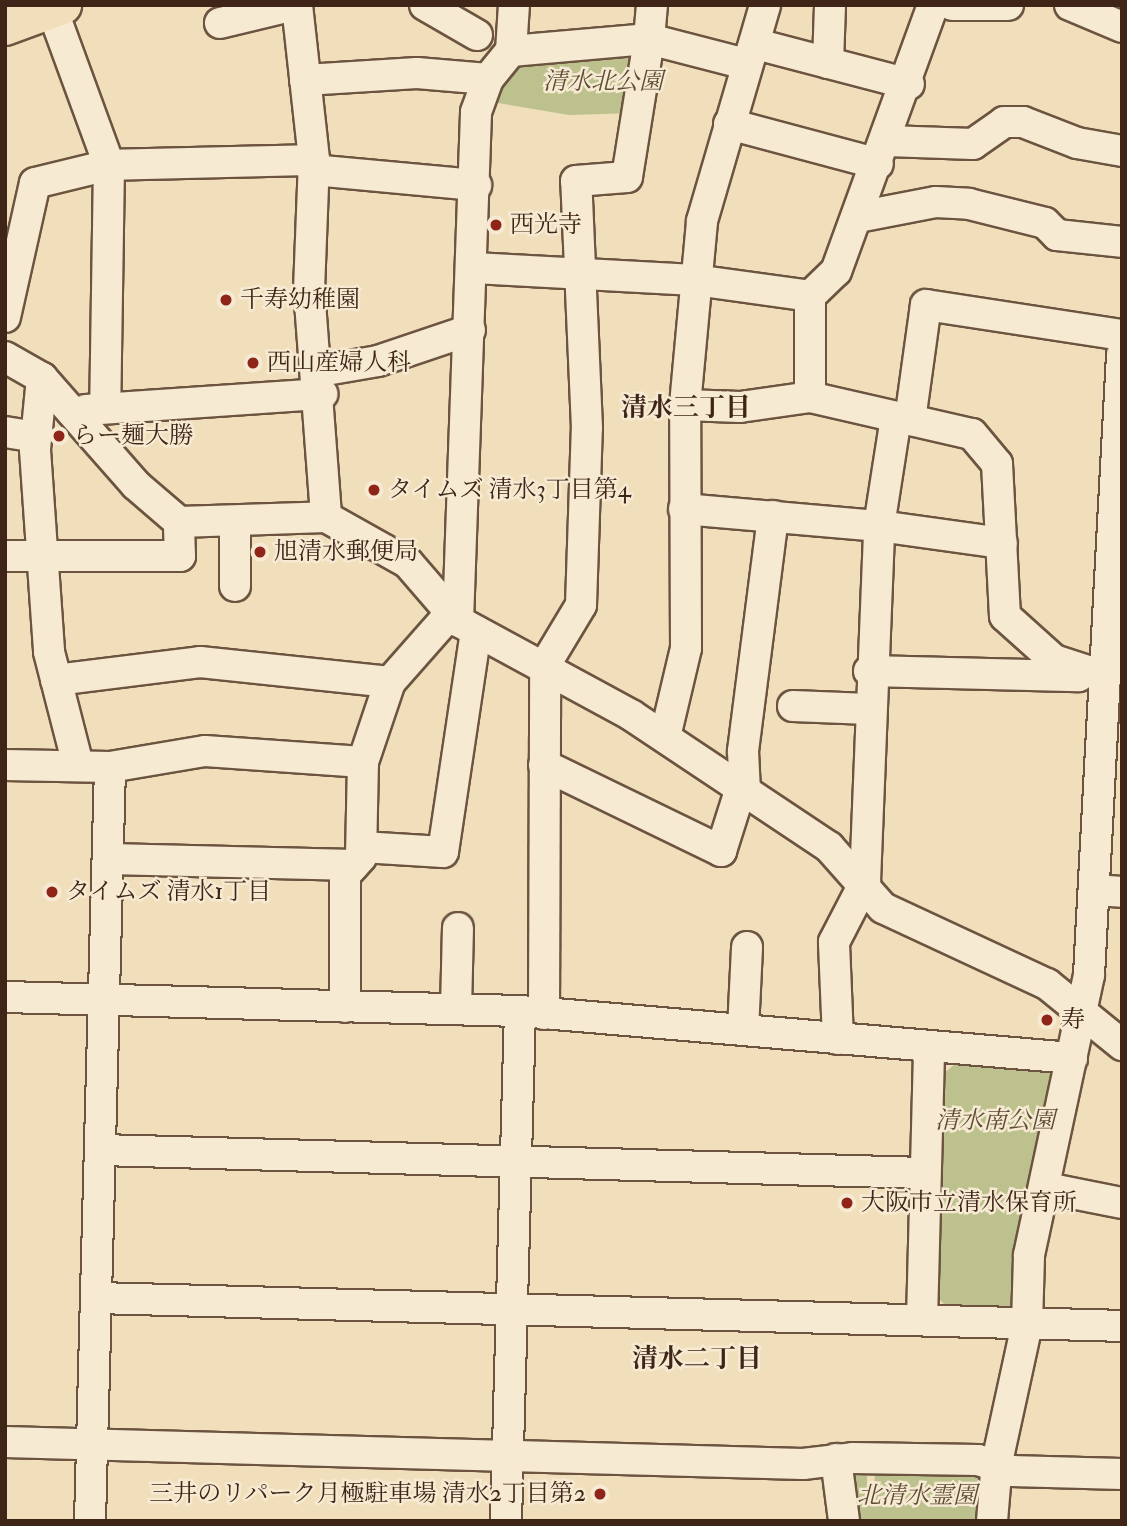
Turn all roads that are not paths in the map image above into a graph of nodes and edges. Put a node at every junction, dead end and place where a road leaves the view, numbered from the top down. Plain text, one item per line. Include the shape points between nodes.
1 (296, 5) edge
2 (425, 5) edge
3 (514, 5) edge
4 (652, 5) edge
5 (765, 5) edge
6 (830, 5) edge
7 (933, 5) edge
8 (952, 5) edge
9 (1009, 5) edge
10 (1070, 5) edge
11 (57, 7) edge
12 (220, 23) dead end
13 (5, 26) edge
14 (1122, 27) edge
15 (477, 35) dead end
16 (649, 39) junction
17 (510, 51) junction
18 (751, 54) junction
19 (828, 63) junction
20 (488, 79) junction
21 (305, 80) junction
22 (909, 84) junction
23 (729, 124) junction
24 (1122, 151) edge
25 (883, 152) junction
26 (109, 165) junction
27 (313, 165) junction
28 (476, 185) junction
29 (858, 217) junction
30 (1122, 242) edge
31 (474, 268) junction
32 (580, 275) junction
33 (695, 280) junction
34 (810, 296) junction
35 (5, 317) edge
36 (470, 330) junction
37 (1122, 335) edge
38 (1122, 355) edge
39 (5, 357) edge
40 (43, 378) junction
41 (321, 383) junction
42 (810, 397) junction
43 (685, 405) junction
44 (105, 407) junction
45 (1120, 408) edge
46 (72, 412) junction
47 (903, 419) junction
48 (5, 432) edge
49 (36, 437) junction
50 (684, 509) junction
51 (773, 516) junction
52 (326, 517) junction
53 (179, 522) junction
54 (235, 523) junction
55 (879, 527) junction
56 (1002, 543) junction
57 (1115, 552) edge
58 (5, 556) edge
59 (43, 558) junction
60 (235, 586) dead end
61 (461, 622) junction
62 (545, 665) junction
63 (869, 671) junction
64 (1114, 677) edge
65 (56, 680) junction
66 (390, 682) junction
67 (793, 706) dead end
68 (869, 709) junction
69 (665, 737) junction
70 (363, 762) junction
71 (5, 765) edge
72 (78, 765) junction
73 (544, 765) junction
74 (110, 767) junction
75 (743, 789) junction
76 (358, 856) junction
77 (109, 859) junction
78 (865, 882) junction
79 (1108, 891) edge
80 (458, 928) dead end
81 (747, 947) dead end
82 (5, 997) edge
83 (105, 1000) junction
84 (345, 1007) junction
85 (456, 1009) junction
86 (1080, 1010) junction
87 (532, 1013) junction
88 (743, 1030) junction
89 (838, 1039) junction
90 (1122, 1045) edge
91 (929, 1046) junction
92 (1072, 1058) junction
93 (102, 1150) junction
94 (516, 1162) junction
95 (923, 1173) junction
96 (1046, 1188) junction
97 (1122, 1203) edge
98 (97, 1298) junction
99 (511, 1309) junction
100 (922, 1320) junction
101 (1027, 1324) junction
102 (1122, 1326) edge
103 (5, 1442) edge
104 (93, 1444) junction
105 (508, 1454) junction
106 (836, 1459) junction
107 (997, 1462) junction
108 (1122, 1474) edge
109 (90, 1521) edge
110 (506, 1521) edge
111 (844, 1521) edge
112 (992, 1521) edge

1 - 12 street
1 - 21 street
2 - 15 street
3 - 17 street
4 - 16 street
5 - 18 street
6 - 19 street
7 - 22 street
8 - 9 street
10 - 14 street
11 - 13 main road
11 - 26 street
16 - 17 street
16 - 18 street
16 - 32 street via 627,177 576,181
17 - 20 street
18 - 19 street
18 - 23 street
19 - 22 street
20 - 21 street via 416,73
20 - 28 street via 476,112
21 - 27 street
22 - 25 street
23 - 25 street
23 - 33 street via 702,221
24 - 25 street via 1077,143 1023,122 1004,122 973,144
25 - 29 street
26 - 27 street
26 - 35 street via 35,183
26 - 44 street
27 - 28 street
27 - 41 street via 309,289
28 - 31 street
29 - 30 street via 936,202 969,204 1045,223 1058,236
29 - 34 street via 836,271
31 - 32 street
31 - 36 street
32 - 33 street
32 - 62 street via 587,428 581,605
33 - 34 street
33 - 43 street
34 - 42 street
36 - 41 street
36 - 61 street
37 - 47 street via 926,305
38 - 45 street
39 - 40 street
40 - 46 street
40 - 49 street
41 - 44 street
41 - 52 street
42 - 43 street via 740,407
42 - 47 street
43 - 50 street
44 - 46 street
45 - 57 street
46 - 53 street via 136,485
47 - 55 street
47 - 56 street via 972,434 997,464
48 - 49 street
49 - 59 street
50 - 51 street
50 - 69 street via 686,649
51 - 55 street
51 - 75 street via 743,751
52 - 54 street
52 - 61 street via 408,563
53 - 54 street
53 - 59 street via 180,556
54 - 60 street
55 - 56 street
55 - 63 street
56 - 64 street via 1005,616 1054,660
57 - 64 street
58 - 59 street
59 - 65 street
61 - 62 street
61 - 66 street
61 - 76 street via 443,852
62 - 69 street
62 - 73 street
63 - 64 street
63 - 68 street
64 - 79 street
65 - 66 street via 200,662
65 - 72 street
66 - 70 street
67 - 68 street
68 - 78 street
69 - 75 street
70 - 74 street via 205,751
70 - 76 street
71 - 72 street
72 - 74 street
73 - 75 street via 721,851
73 - 87 street
74 - 77 street
75 - 78 street via 829,847
76 - 77 street
76 - 84 street via 345,875
77 - 83 street
78 - 86 street via 883,908 1047,984
78 - 89 street via 834,942
79 - 86 street
80 - 85 street
81 - 88 street
82 - 83 street
83 - 84 street
83 - 93 street
84 - 85 street
85 - 87 street
86 - 90 street
86 - 92 street
87 - 88 street
87 - 94 street
88 - 89 street
89 - 91 street
91 - 92 street
91 - 95 street
92 - 96 street
93 - 94 street
93 - 98 street
94 - 95 street
94 - 99 street
95 - 100 street
96 - 97 street
96 - 101 street via 1029,1255
98 - 99 street
98 - 104 street
99 - 100 street
99 - 105 street
100 - 101 street
101 - 102 street
101 - 107 street
103 - 104 street
104 - 105 street
104 - 109 street
105 - 106 street via 803,1464
105 - 110 street
106 - 107 street
106 - 111 street
107 - 108 street via 1011,1471
107 - 112 street

